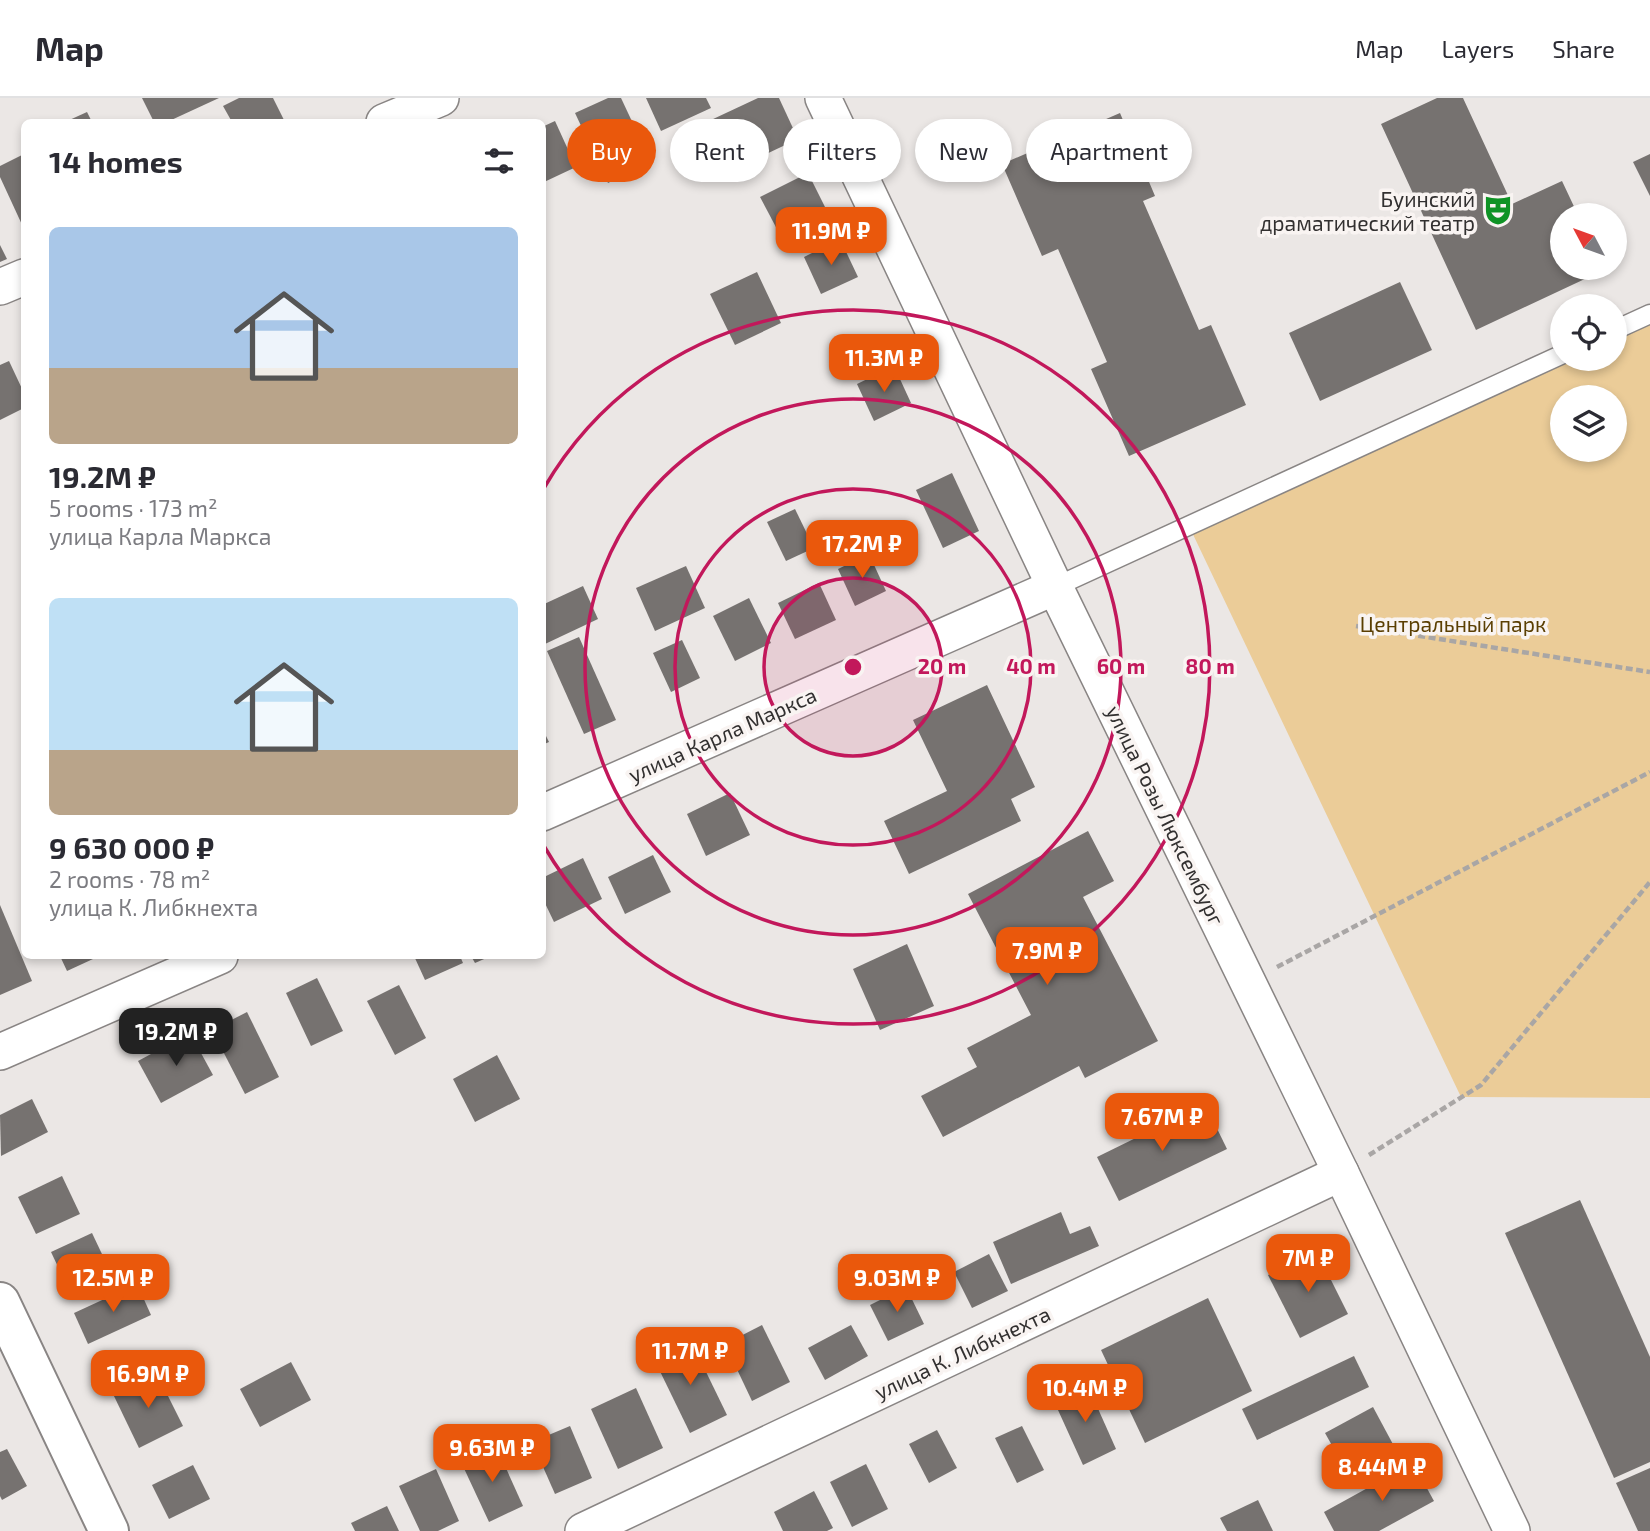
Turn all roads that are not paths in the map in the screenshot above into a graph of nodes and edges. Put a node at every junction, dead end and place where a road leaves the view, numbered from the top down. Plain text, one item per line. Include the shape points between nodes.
1 (440, 98) edge
2 (823, 98) edge
3 (391, 119) edge
4 (21, 278) edge
5 (0, 288) edge
6 (1650, 314) edge
7 (1627, 325) edge
8 (1550, 360) edge
9 (1055, 587) junction
10 (546, 811) edge
11 (213, 959) edge
12 (0, 1052) edge
13 (1341, 1173) junction
14 (0, 1302) edge
15 (109, 1531) edge
16 (583, 1531) edge
17 (1512, 1531) edge

1 - 3 street
2 - 9 street, улица Розы Люксембург
4 - 5 street
6 - 7 lane
8 - 9 lane
9 - 10 street, улица Карла Маркса
9 - 13 street, улица Розы Люксембург
11 - 12 street
13 - 16 street, улица К. Либкнехта
13 - 17 street, улица Розы Люксембург
14 - 15 street

